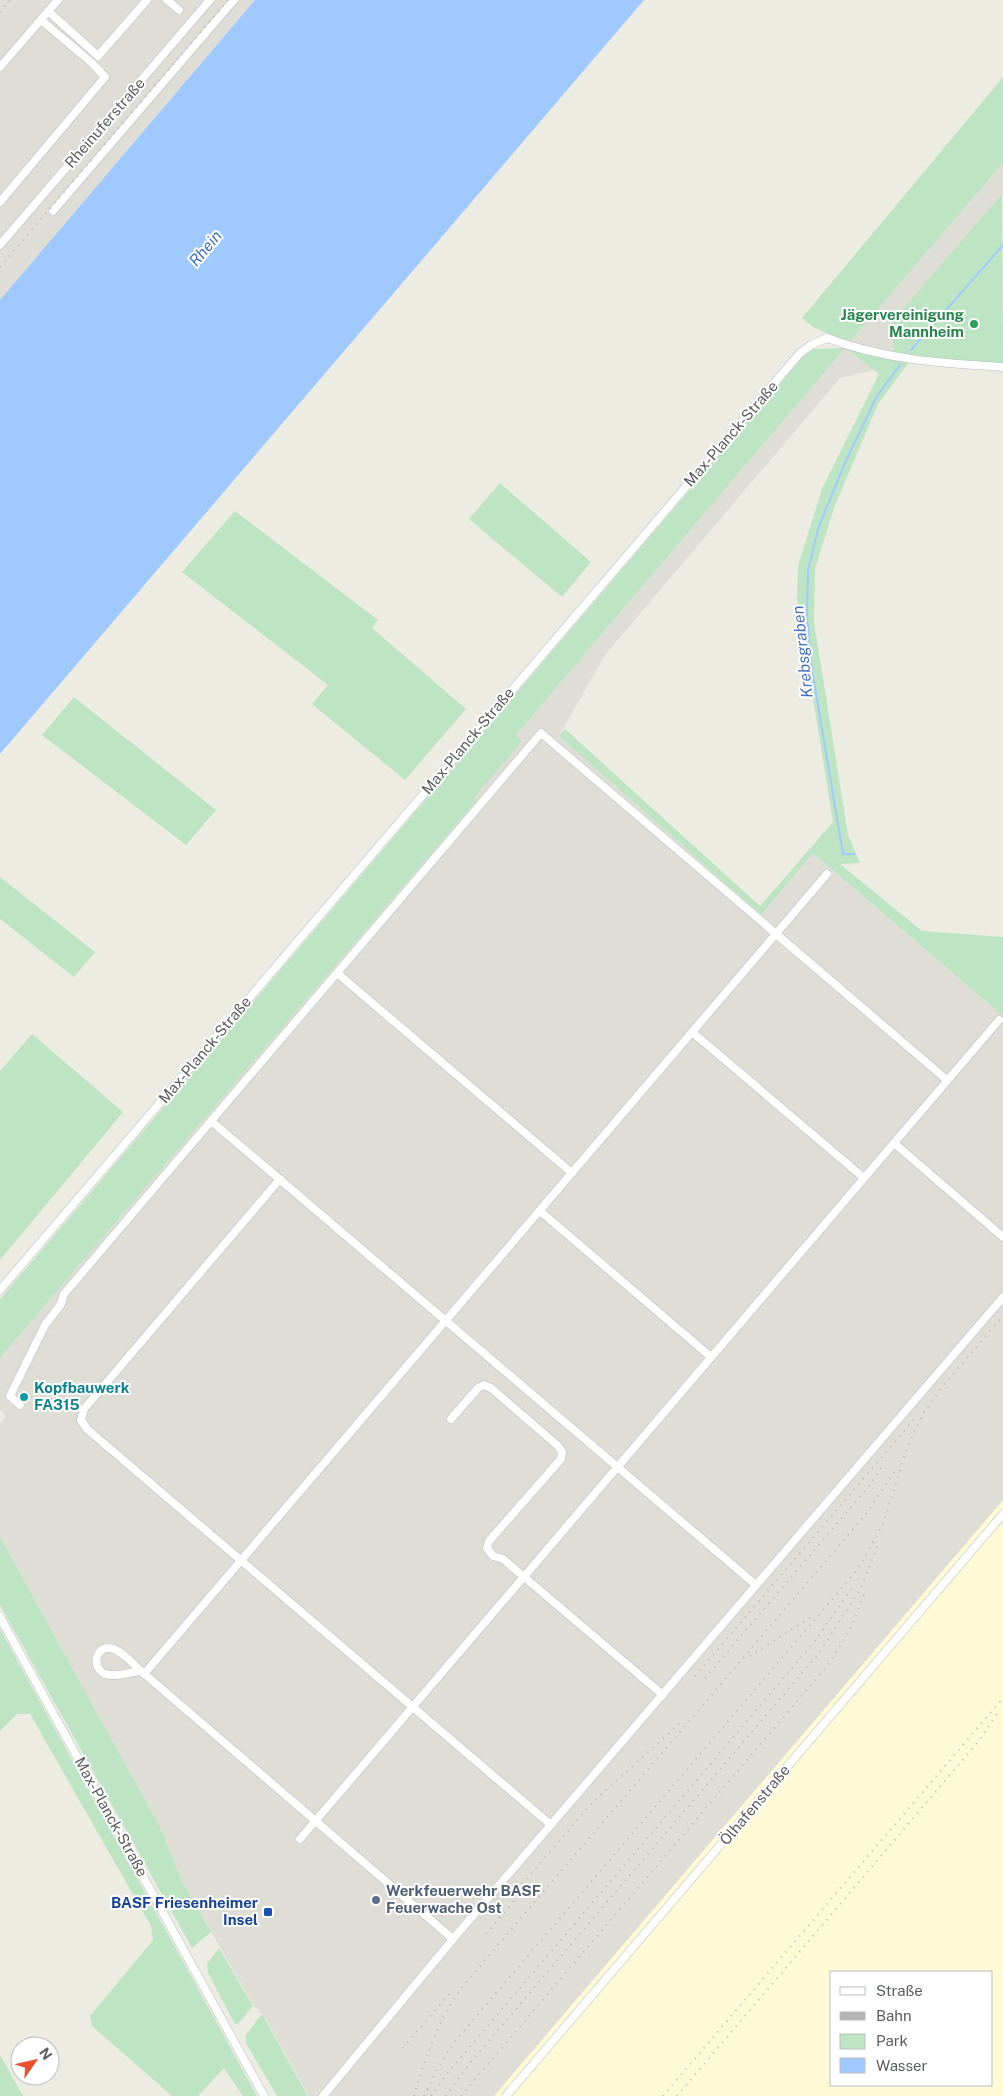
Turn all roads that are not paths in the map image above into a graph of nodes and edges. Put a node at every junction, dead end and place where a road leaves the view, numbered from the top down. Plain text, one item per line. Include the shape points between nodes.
1 (58, 0) edge
2 (147, 0) edge
3 (167, 0) edge
4 (210, 0) edge
5 (234, 0) edge
6 (179, 10) dead end
7 (48, 12) junction
8 (41, 20) junction
9 (98, 56) junction
10 (92, 63) junction
11 (0, 67) edge
12 (0, 202) edge
13 (53, 211) dead end
14 (0, 245) edge
15 (1003, 367) edge
16 (827, 874) dead end
17 (776, 934) junction
18 (337, 973) junction
19 (998, 1020) dead end
20 (692, 1032) junction
21 (947, 1080) junction
22 (211, 1121) junction
23 (894, 1143) junction
24 (572, 1173) junction
25 (864, 1178) junction
26 (280, 1179) junction
27 (540, 1211) junction
28 (1003, 1237) edge
29 (0, 1290) edge
30 (1003, 1297) edge
31 (446, 1320) junction
32 (711, 1357) junction
33 (20, 1405) dead end
34 (452, 1419) dead end
35 (617, 1467) junction
36 (1003, 1514) edge
37 (241, 1561) junction
38 (523, 1577) junction
39 (756, 1585) junction
40 (0, 1617) edge
41 (143, 1672) junction
42 (663, 1695) junction
43 (412, 1707) junction
44 (315, 1821) junction
45 (551, 1825) junction
46 (300, 1839) dead end
47 (453, 1939) junction
48 (264, 2096) edge
49 (322, 2096) edge
50 (506, 2096) edge

1 - 7 street
2 - 9 street
3 - 6 street
4 - 14 street, Rheinuferstraße
5 - 13 street
7 - 8 street
7 - 9 street
8 - 10 street
8 - 11 street
9 - 10 street
10 - 12 street via 105,77 104,81
15 - 29 street, Max-Planck-Straße via 891,357 827,338 800,353
16 - 17 street
17 - 18 street via 541,733
17 - 20 street
17 - 21 street
18 - 22 street
18 - 24 street
19 - 21 street
20 - 24 street
20 - 25 street
21 - 23 street
22 - 26 street
22 - 33 street via 64,1294 10,1396
23 - 25 street
23 - 28 street
24 - 27 street
25 - 32 street
26 - 31 street
26 - 37 street via 84,1409 81,1420 87,1430
27 - 31 street
27 - 32 street
30 - 39 street
31 - 35 street
31 - 37 street
32 - 35 street
34 - 38 street via 484,1385 562,1452 561,1459 487,1548
35 - 38 street
35 - 39 street
36 - 50 street, Ölhafenstraße
37 - 41 street
37 - 43 street
38 - 42 street
38 - 43 street
39 - 42 street
40 - 48 street, Max-Planck-Straße
41 - 41 street via 116,1649 100,1650 96,1657 96,1665 102,1673
41 - 44 street
42 - 45 street
43 - 44 street
43 - 45 street
44 - 46 street
44 - 47 street
45 - 47 street
47 - 49 street

